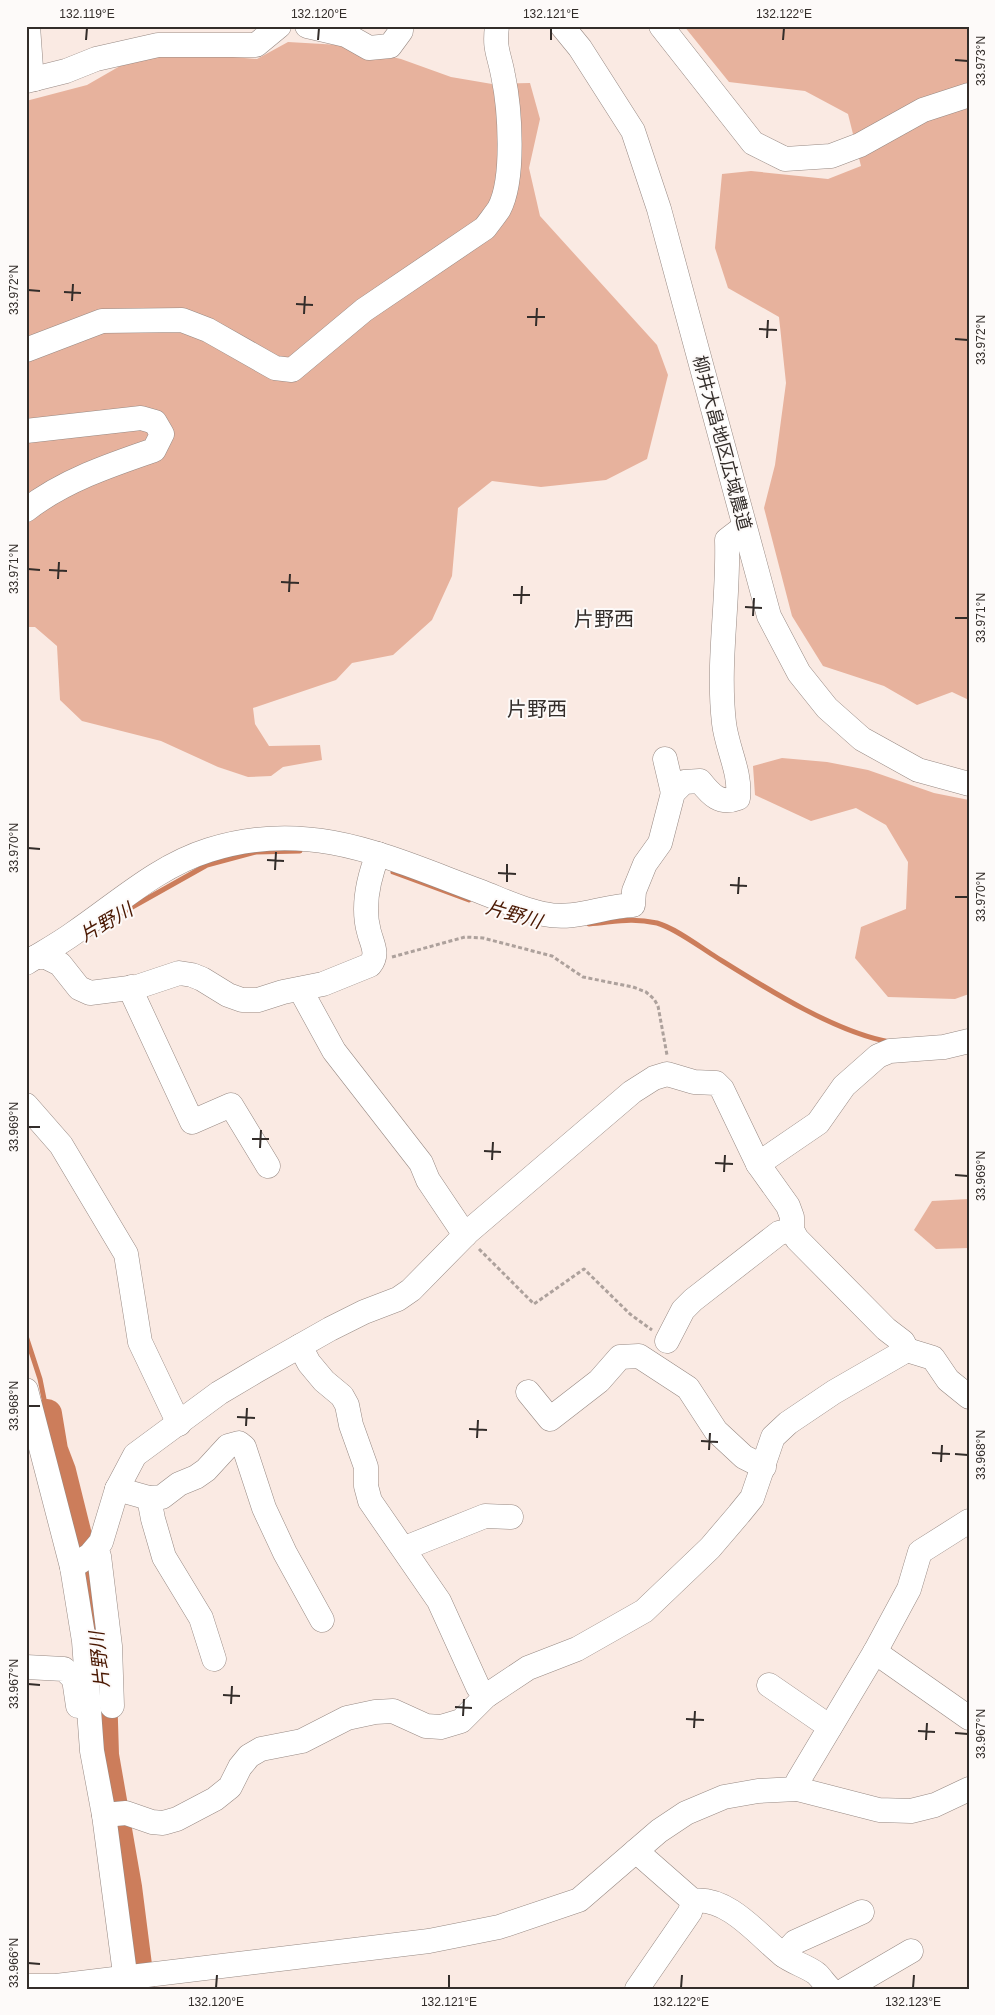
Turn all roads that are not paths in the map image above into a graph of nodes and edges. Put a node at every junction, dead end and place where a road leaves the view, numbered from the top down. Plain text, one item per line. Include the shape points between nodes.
1 (28, 26) edge
2 (279, 26) edge
3 (307, 26) edge
4 (401, 26) edge
5 (496, 26) edge
6 (562, 26) edge
7 (661, 26) edge
8 (157, 36) edge
9 (31, 80) edge
10 (969, 95) edge
11 (26, 350) edge
12 (26, 431) edge
13 (26, 510) edge
14 (744, 527) junction
15 (665, 759) dead end
16 (969, 784) edge
17 (673, 793) junction
18 (376, 860) junction
19 (31, 960) edge
20 (132, 987) junction
21 (300, 989) junction
22 (969, 1041) edge
23 (26, 1105) edge
24 (758, 1164) junction
25 (268, 1166) dead end
26 (792, 1230) junction
27 (465, 1235) junction
28 (667, 1341) road end
29 (300, 1346) junction
30 (907, 1350) junction
31 (26, 1390) edge
32 (528, 1392) dead end
33 (969, 1397) edge
34 (30, 1420) edge
35 (179, 1424) junction
36 (764, 1466) junction
37 (117, 1489) junction
38 (150, 1498) junction
39 (511, 1517) dead end
40 (969, 1521) edge
41 (405, 1548) junction
42 (84, 1559) junction
43 (322, 1620) dead end
44 (875, 1652) junction
45 (214, 1659) dead end
46 (26, 1667) edge
47 (769, 1685) dead end
48 (486, 1696) junction
49 (112, 1706) dead end
50 (969, 1718) edge
51 (830, 1727) junction
52 (90, 1736) junction
53 (796, 1789) junction
54 (969, 1790) edge
55 (114, 1814) junction
56 (636, 1851) junction
57 (693, 1901) junction
58 (862, 1912) dead end
59 (911, 1951) dead end
60 (783, 1955) junction
61 (126, 1983) edge
62 (26, 1986) edge
63 (637, 1989) edge
64 (830, 1989) edge
65 (846, 1989) edge

1 - 9 street
2 - 8 street via 256,45
3 - 4 street via 346,36 369,48 390,46
5 - 11 street via 494,45 503,74 509,113 505,191 499,208 485,228 364,310 292,370 275,368 208,330 182,320 102,321
6 - 14 street, 柳井大畠地区広域農道 via 580,48 633,131 659,209
7 - 10 street via 753,143 785,158 831,156 860,145 923,110
8 - 9 street via 66,71
12 - 13 street via 142,418 155,422 162,434 154,450 91,474 42,497
14 - 16 street, 柳井大畠地区広域農道 via 770,616 798,673 827,708 862,739 918,770
14 - 17 street via 728,540 723,618 724,724 739,784 738,798 729,801 712,797 700,782 684,782
15 - 17 street
17 - 18 street via 660,843 645,864 634,891 633,905 606,907 577,916 543,914
18 - 19 street via 335,842 279,837 208,850 175,864 138,886 74,934
18 - 21 street via 366,909 368,931 375,950 374,960 370,965 324,984
19 - 20 street via 46,957 60,964 79,988 90,994
20 - 21 street via 179,973 192,975 242,1000 258,1000
20 - 25 street via 192,1122 231,1105
21 - 27 street via 334,1051 421,1163 428,1180
22 - 24 street via 944,1047 890,1051 878,1056 844,1086 818,1122
23 - 35 street via 61,1145 126,1254 140,1342
24 - 26 street via 788,1206
24 - 27 street via 722,1089 716,1083 694,1082 668,1074 654,1078 632,1092
26 - 28 street via 779,1233 693,1300 683,1310
26 - 30 street via 797,1239 886,1329 903,1342
27 - 29 street via 398,1299 364,1312
29 - 35 street via 219,1393
29 - 41 street via 309,1364 347,1405 366,1467 370,1501
30 - 33 street via 933,1358 948,1380
30 - 36 street via 788,1423 773,1437
31 - 34 street
32 - 36 street via 550,1418 599,1381 620,1357 638,1356 688,1388 716,1430 744,1456
34 - 42 street
35 - 37 street via 134,1455
36 - 48 street via 752,1498 739,1514 710,1548 644,1610 577,1649 528,1668
37 - 38 street
37 - 42 street via 101,1542
38 - 43 street via 162,1497 179,1484 196,1477 228,1446 239,1443 244,1447 271,1523
38 - 45 street via 152,1519 164,1557 200,1618
39 - 41 street via 485,1516
40 - 44 street via 920,1552 909,1589
41 - 48 street via 439,1601 478,1687
42 - 49 street via 100,1556 110,1646
42 - 52 street via 84,1641
44 - 50 street
44 - 51 street
46 - 52 street via 64,1669 74,1679 82,1728
47 - 51 street
48 - 55 street via 461,1721 441,1727 426,1726 393,1711 375,1712 347,1718 302,1741 261,1749 240,1767 230,1787 215,1799 177,1819 163,1823
51 - 53 street
52 - 55 street
53 - 54 street via 879,1810 911,1811 935,1805
53 - 56 street via 724,1797 686,1813
55 - 61 street
56 - 57 street
56 - 61 street via 579,1900 499,1927
57 - 60 street via 706,1900 744,1919
57 - 63 street via 690,1912
58 - 60 street via 796,1942
59 - 65 street
60 - 64 street via 816,1973
61 - 62 street

